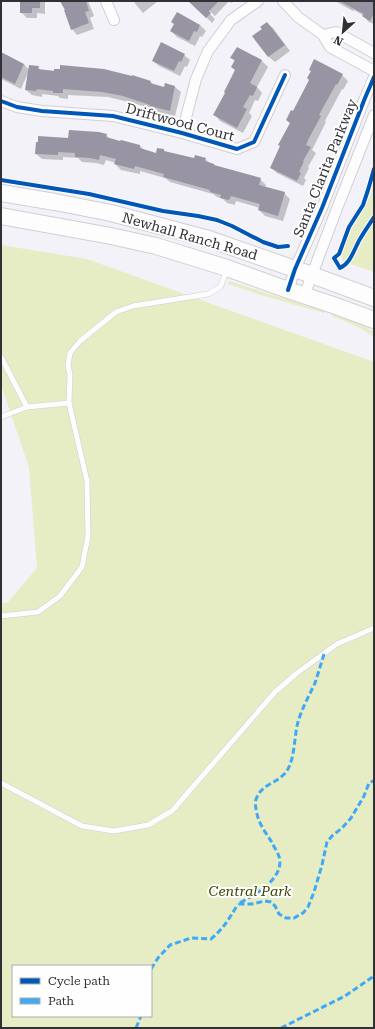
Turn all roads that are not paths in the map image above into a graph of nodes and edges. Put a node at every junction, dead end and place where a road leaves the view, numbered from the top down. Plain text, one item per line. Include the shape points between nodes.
1 (106, 1) edge
2 (258, 1) edge
3 (282, 1) edge
4 (114, 20) dead end
5 (323, 35) junction
6 (359, 45) junction
7 (374, 53) edge
8 (351, 58) junction
9 (374, 71) edge
10 (285, 75) dead end
11 (374, 77) edge
12 (1, 101) edge
13 (374, 115) edge
14 (182, 133) junction
15 (1, 193) edge
16 (1, 216) edge
17 (227, 268) junction
18 (295, 269) junction
19 (312, 275) junction
20 (288, 290) junction
21 (304, 296) junction
22 (374, 298) edge
23 (374, 320) edge
24 (1, 357) edge
25 (69, 403) junction
26 (27, 407) junction
27 (1, 416) edge
28 (1, 616) edge
29 (374, 628) edge
30 (1, 783) edge

1 - 4 street
2 - 14 street via 231,20 208,50 196,79
3 - 5 street via 298,17
5 - 6 street via 336,32
5 - 8 street via 330,47
6 - 7 street
6 - 8 street via 351,50
8 - 9 street
10 - 14 street, Driftwood Court via 254,142 237,149
11 - 18 street, Santa Clarita Parkway
12 - 14 street, Driftwood Court via 17,107 42,111 113,116
13 - 19 street, Santa Clarita Parkway
15 - 18 main road, Newhall Ranch Road via 111,213 209,239
16 - 17 main road, Newhall Ranch Road via 156,246
17 - 20 main road, Newhall Ranch Road
17 - 25 lane via 220,287 208,294 133,306 116,312 80,341 70,353
18 - 19 main road, Newhall Ranch Road
18 - 20 street, Santa Clarita Parkway
19 - 21 street, Santa Clarita Parkway
19 - 22 main road, Newhall Ranch Road
20 - 21 main road, Newhall Ranch Road
21 - 23 main road, Newhall Ranch Road
24 - 26 lane
25 - 26 lane
25 - 28 lane via 87,481 88,536 82,567 60,596 38,612
26 - 27 lane
29 - 30 lane via 337,644 275,692 172,812 148,825 114,831 82,826

